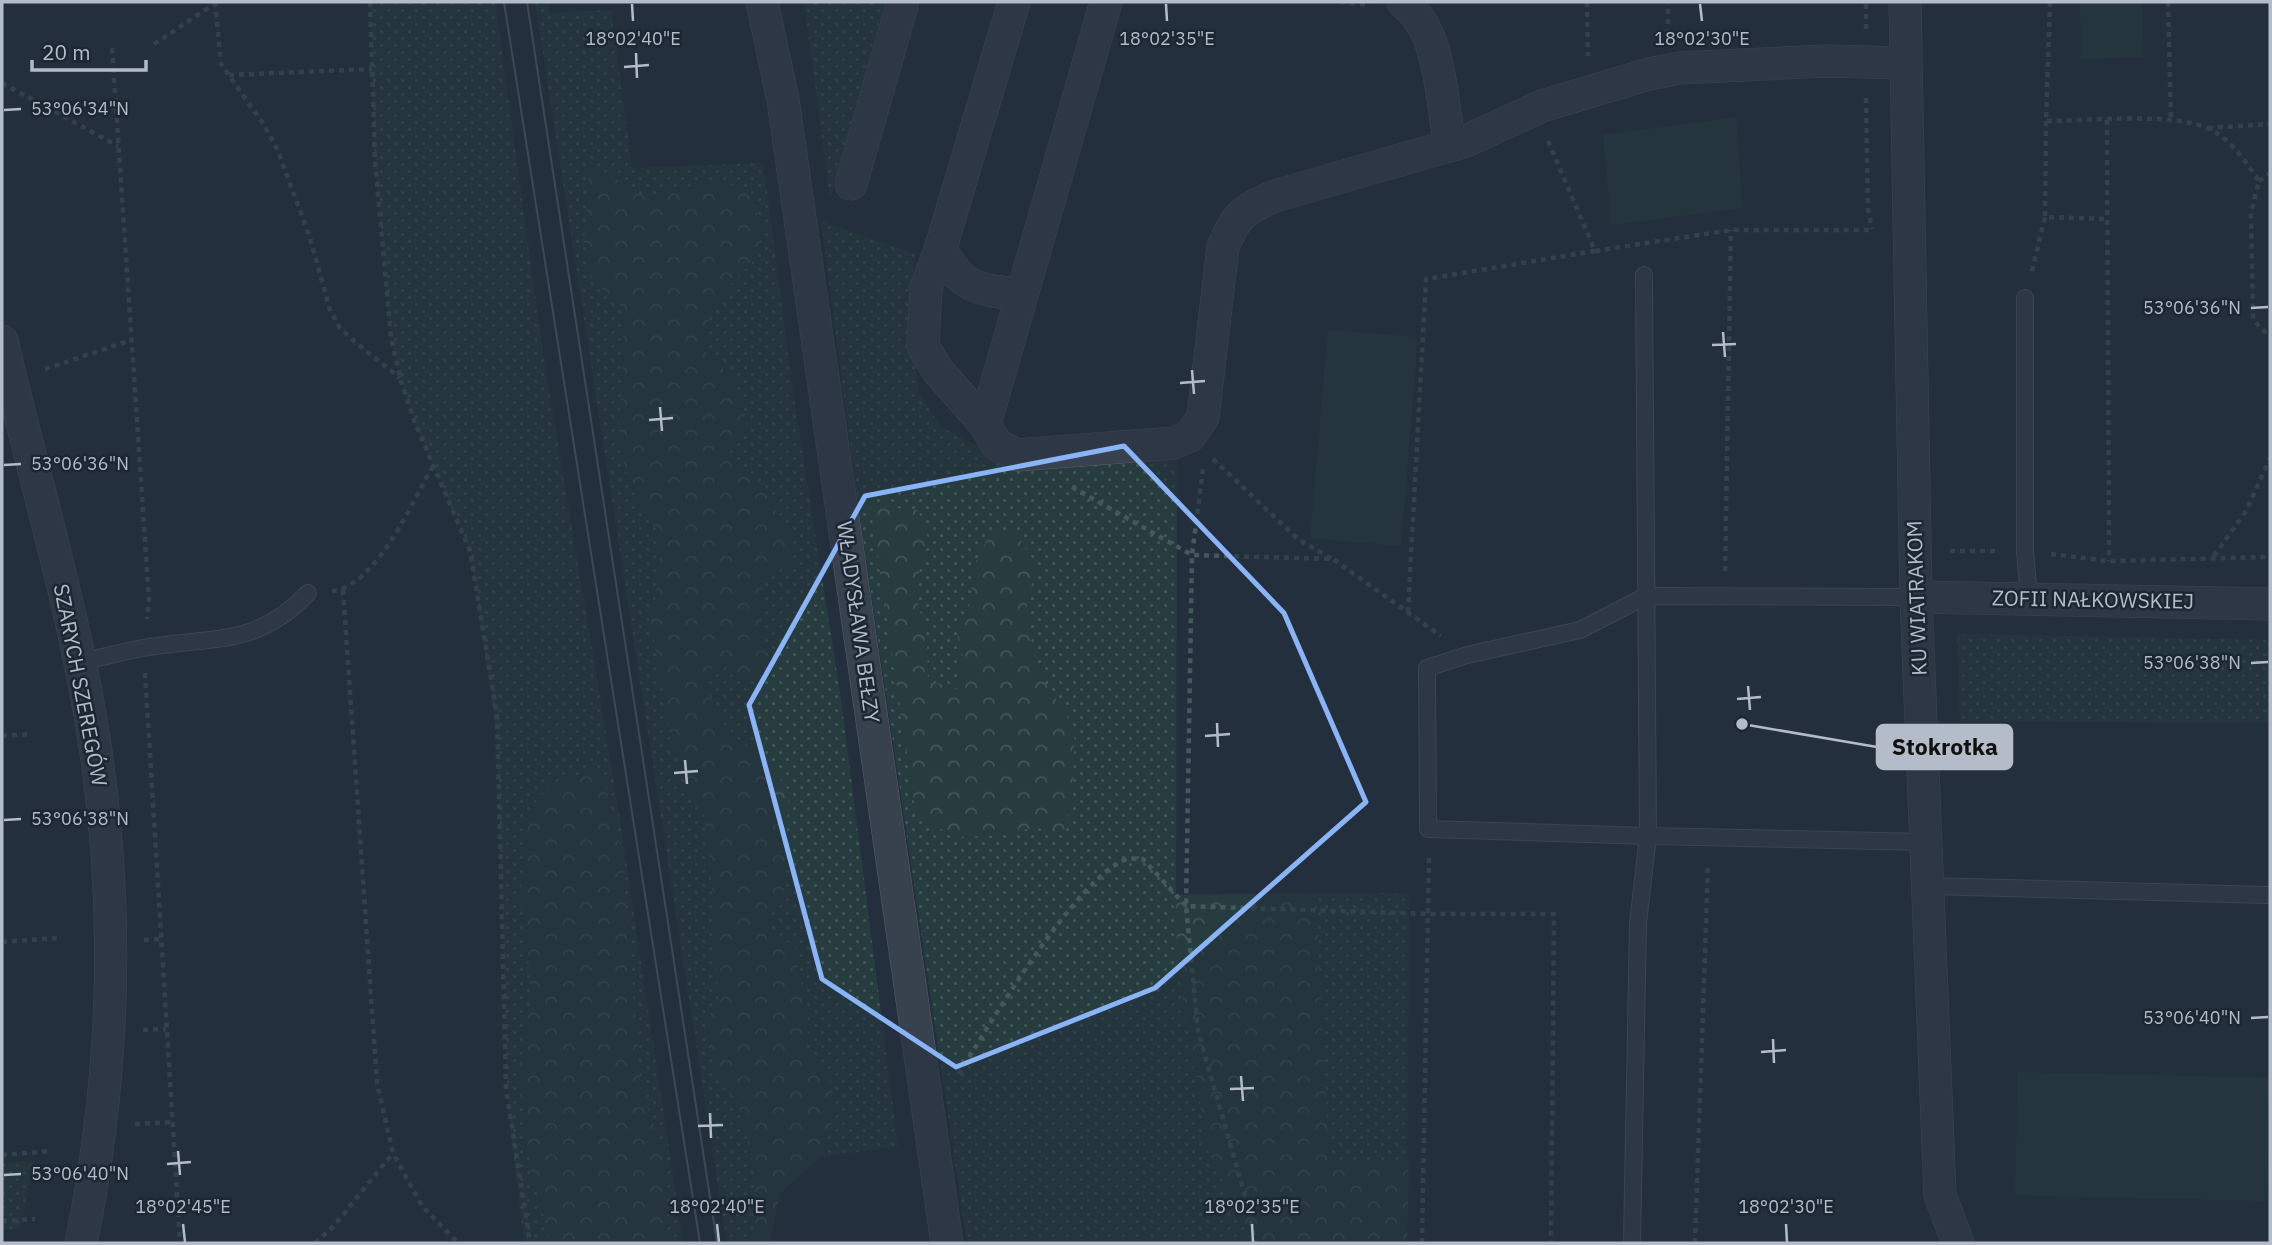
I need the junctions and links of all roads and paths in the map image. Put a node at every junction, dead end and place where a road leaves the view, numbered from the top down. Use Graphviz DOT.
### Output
graph roads {
  1 [pos="370,2"];
  2 [pos="762,2"];
  3 [pos="903,2"];
  4 [pos="1014,2"];
  5 [pos="1106,2"];
  6 [pos="1587,2"];
  7 [pos="1668,2"];
  8 [pos="1905,2"];
  9 [pos="2050,2"];
  10 [pos="2168,2"];
  11 [pos="215,3"];
  12 [pos="1411,5"];
  13 [pos="154,44"];
  14 [pos="1668,46"];
  15 [pos="1588,62"];
  16 [pos="1905,63"];
  17 [pos="372,69"];
  18 [pos="228,75"];
  19 [pos="2,83"];
  20 [pos="2107,120"];
  21 [pos="2046,121"];
  22 [pos="2171,121"];
  23 [pos="2270,124"];
  24 [pos="2207,128"];
  25 [pos="1546,138"];
  26 [pos="1453,145"];
  27 [pos="118,146"];
  28 [pos="2270,173"];
  29 [pos="2259,181"];
  30 [pos="851,184"];
  31 [pos="2045,217"];
  32 [pos="2107,219"];
  33 [pos="1872,229"];
  34 [pos="1731,230"];
  35 [pos="941,247"];
  36 [pos="1595,251"];
  37 [pos="1644,275"];
  38 [pos="1022,294"];
  39 [pos="2025,298"];
  40 [pos="2270,337"];
  41 [pos="131,340"];
  42 [pos="2,341"];
  43 [pos="400,379"];
  44 [pos="11,381"];
  45 [pos="985,424"];
  46 [pos="1198,444"];
  47 [pos="1017,455"];
  48 [pos="2270,458"];
  49 [pos="433,465"];
  50 [pos="1192,555"];
  51 [pos="2213,557"];
  52 [pos="1333,559"];
  53 [pos="2109,561"];
  54 [pos="308,593"];
  55 [pos="1646,596"];
  56 [pos="1724,596"];
  57 [pos="1916,597"];
  58 [pos="2029,599"];
  59 [pos="2270,604"];
  60 [pos="1408,612"];
  61 [pos="1467,655"];
  62 [pos="79,662"];
  63 [pos="32,734"];
  64 [pos="2,736"];
  65 [pos="1428,829"];
  66 [pos="1648,836"];
  67 [pos="1709,836"];
  68 [pos="1926,842"];
  69 [pos="1928,886"];
  70 [pos="2267,895"];
  71 [pos="1186,906"];
  72 [pos="1430,914"];
  73 [pos="57,938"];
  74 [pos="2,942"];
  75 [pos="166,1029"];
  76 [pos="131,1031"];
  77 [pos="928,1110"];
  78 [pos="172,1122"];
  79 [pos="124,1124"];
  80 [pos="50,1151"];
  81 [pos="393,1153"];
  82 [pos="2,1155"];
  83 [pos="36,1219"];
  84 [pos="2,1221"];
  85 [pos="80,1243"];
  86 [pos="315,1243"];
  87 [pos="457,1243"];
  88 [pos="530,1243"];
  89 [pos="947,1243"];
  90 [pos="1255,1243"];
  91 [pos="1422,1243"];
  92 [pos="1551,1243"];
  93 [pos="1632,1243"];
  94 [pos="1695,1243"];
  95 [pos="1958,1243"];
  1 -- 17 [label="path"];
  2 -- 77 [label="street, WŁADYSŁAWA BEŁZY"];
  3 -- 30 [label="street"];
  4 -- 35 [label="street"];
  5 -- 38 [label="street"];
  6 -- 15 [label="path"];
  7 -- 14 [label="path"];
  8 -- 16 [label="street, KU WIATRAKOM"];
  9 -- 21 [label="path"];
  10 -- 22 [label="path"];
  11 -- 13 [label="path"];
  11 -- 18 [label="path"];
  12 -- 26 [label="street"];
  16 -- 26 [label="street"];
  16 -- 57 [label="street, KU WIATRAKOM"];
  17 -- 18 [label="path"];
  17 -- 43 [label="path"];
  18 -- 43 [label="path"];
  19 -- 27 [label="path"];
  20 -- 21 [label="path"];
  20 -- 22 [label="path"];
  20 -- 32 [label="path"];
  21 -- 31 [label="path"];
  22 -- 24 [label="path"];
  23 -- 24 [label="path"];
  24 -- 29 [label="path"];
  25 -- 36 [label="path"];
  26 -- 46 [label="street"];
  28 -- 29 [label="path"];
  29 -- 40 [label="path"];
  31 -- 32 [label="path"];
  31 -- 39 [label="path"];
  32 -- 53 [label="path"];
  33 -- 34 [label="path"];
  34 -- 36 [label="path"];
  34 -- 56 [label="path"];
  35 -- 38 [label="street"];
  35 -- 45 [label="street"];
  36 -- 60 [label="path"];
  37 -- 55 [label="lane"];
  38 -- 45 [label="street"];
  39 -- 58 [label="lane"];
  41 -- 44 [label="path"];
  42 -- 44 [label="street, SZARYCH SZEREGÓW"];
  43 -- 49 [label="path"];
  44 -- 62 [label="street, SZARYCH SZEREGÓW"];
  45 -- 47 [label="street"];
  46 -- 47 [label="street"];
  46 -- 50 [label="path"];
  46 -- 52 [label="path"];
  47 -- 50 [label="path"];
  48 -- 51 [label="path"];
  49 -- 81 [label="path"];
  49 -- 88 [label="path"];
  50 -- 52 [label="path"];
  50 -- 71 [label="path"];
  52 -- 60 [label="path"];
  54 -- 62 [label="lane"];
  55 -- 56 [label="lane"];
  55 -- 61 [label="lane"];
  55 -- 66 [label="lane"];
  56 -- 57 [label="lane"];
  57 -- 58 [label="street, ZOFII NAŁKOWSKIEJ"];
  57 -- 68 [label="street, KU WIATRAKOM"];
  58 -- 59 [label="street, ZOFII NAŁKOWSKIEJ"];
  60 -- 61 [label="path"];
  61 -- 65 [label="lane"];
  62 -- 85 [label="street, SZARYCH SZEREGÓW"];
  63 -- 64 [label="path"];
  65 -- 66 [label="lane"];
  65 -- 72 [label="path"];
  66 -- 67 [label="lane"];
  66 -- 93 [label="lane"];
  67 -- 68 [label="lane"];
  67 -- 94 [label="path"];
  68 -- 69 [label="street, KU WIATRAKOM"];
  69 -- 70 [label="lane"];
  69 -- 95 [label="street, KU WIATRAKOM"];
  71 -- 72 [label="path"];
  71 -- 77 [label="path"];
  71 -- 90 [label="path"];
  72 -- 91 [label="path"];
  72 -- 92 [label="path"];
  73 -- 74 [label="path"];
  75 -- 76 [label="path"];
  77 -- 89 [label="street, WŁADYSŁAWA BEŁZY"];
  78 -- 79 [label="path"];
  80 -- 82 [label="path"];
  81 -- 86 [label="path"];
  81 -- 87 [label="path"];
  83 -- 84 [label="path"];
}
